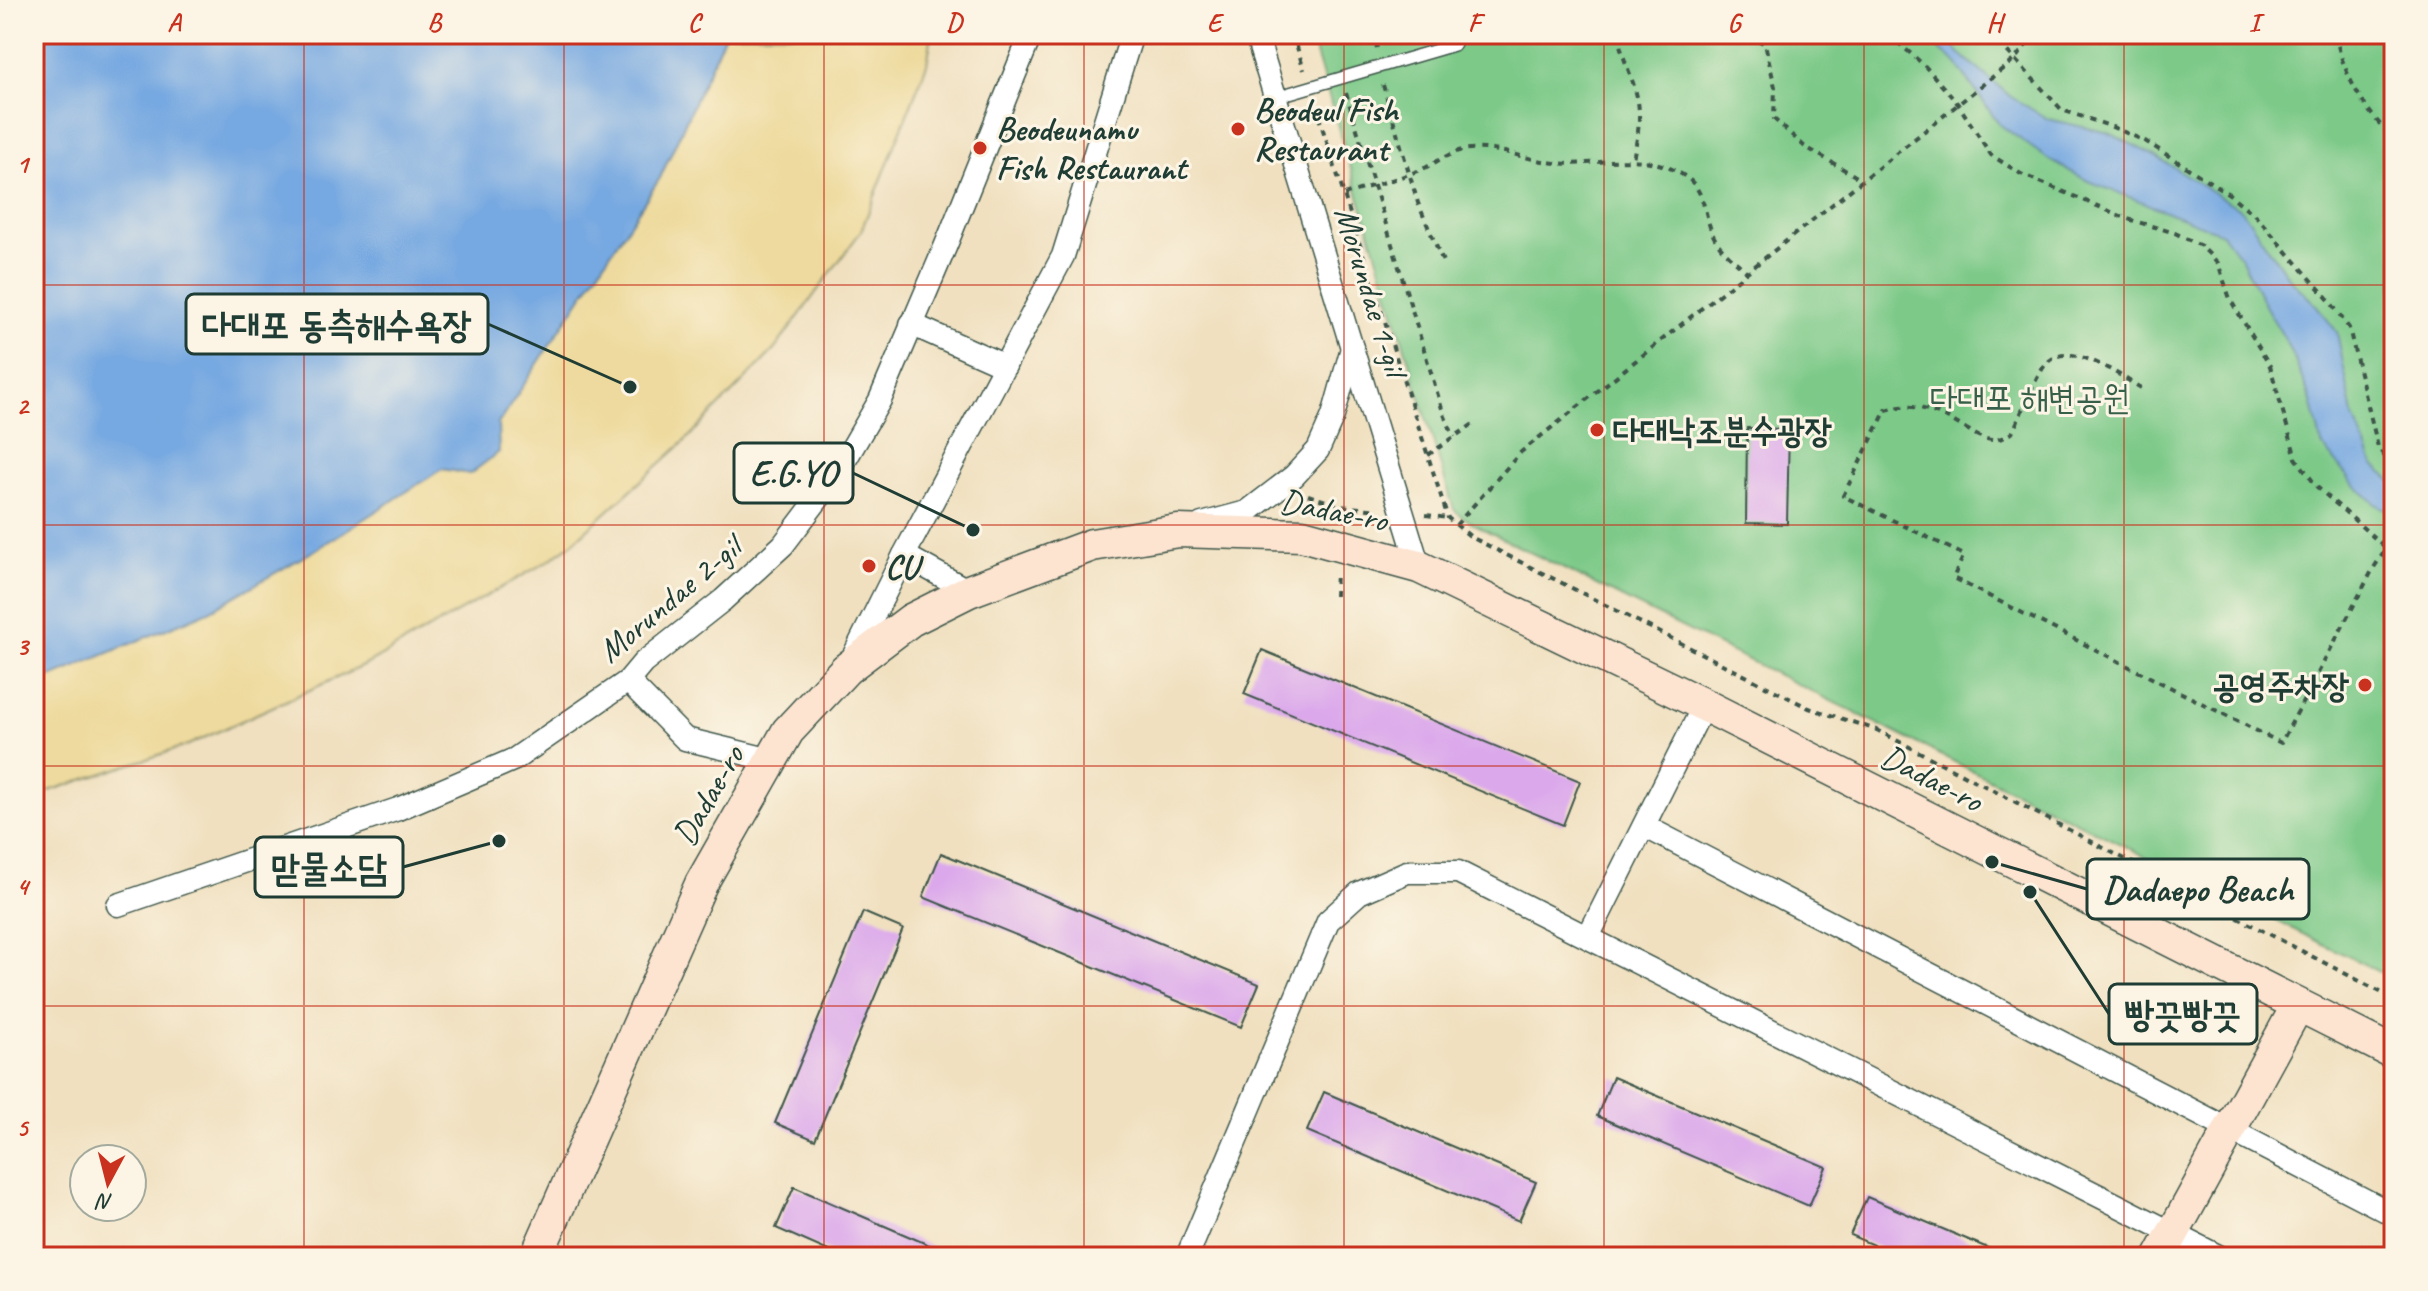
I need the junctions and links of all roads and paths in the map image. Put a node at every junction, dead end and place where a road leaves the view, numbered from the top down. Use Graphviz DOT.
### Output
graph roads {
  1 [pos="1031,34"];
  2 [pos="1132,34"];
  3 [pos="1256,34"];
  4 [pos="1293,34"];
  5 [pos="1373,34"];
  6 [pos="1460,34"];
  7 [pos="1618,34"];
  8 [pos="1747,34"];
  9 [pos="1888,34"];
  10 [pos="1991,34"];
  11 [pos="2035,34"];
  12 [pos="2336,34"];
  13 [pos="2015,59"];
  14 [pos="1380,67"];
  15 [pos="1343,78"];
  16 [pos="1309,88"];
  17 [pos="1276,97"];
  18 [pos="1958,104"];
  19 [pos="2394,137"];
  20 [pos="1633,159"];
  21 [pos="1409,173"];
  22 [pos="1862,180"];
  23 [pos="1344,195"];
  24 [pos="1444,264"];
  25 [pos="1747,272"];
  26 [pos="911,324"];
  27 [pos="1352,346"];
  28 [pos="1005,366"];
  29 [pos="2141,388"];
  30 [pos="1476,422"];
  31 [pos="1454,437"];
  32 [pos="1428,455"];
  33 [pos="2394,471"];
  34 [pos="1303,494"];
  35 [pos="1387,511"];
  36 [pos="1417,514"];
  37 [pos="1448,518"];
  38 [pos="1456,525"];
  39 [pos="1178,531"];
  40 [pos="2394,537"];
  41 [pos="2387,546"];
  42 [pos="904,555"];
  43 [pos="2394,555"];
  44 [pos="1419,567"];
  45 [pos="969,591"];
  46 [pos="846,669"];
  47 [pos="628,681"];
  48 [pos="1704,705"];
  49 [pos="772,760"];
  50 [pos="1644,826"];
  51 [pos="118,905"];
  52 [pos="1588,937"];
  53 [pos="2394,999"];
  54 [pos="2298,1005"];
  55 [pos="2394,1053"];
  56 [pos="2229,1129"];
  57 [pos="2394,1215"];
  58 [pos="2167,1245"];
  59 [pos="536,1257"];
  60 [pos="1187,1257"];
  61 [pos="2220,1257"];
  1 -- 26 [label="street, Morundae 2-gil"];
  2 -- 28 [label="street"];
  3 -- 17 [label="street, Morundae 1-gil"];
  4 -- 16 [label="path"];
  5 -- 14 [label="path"];
  6 -- 14 [label="lane"];
  7 -- 20 [label="path"];
  8 -- 22 [label="path"];
  9 -- 18 [label="path"];
  10 -- 13 [label="path"];
  11 -- 13 [label="path"];
  12 -- 19 [label="path"];
  13 -- 18 [label="path"];
  13 -- 33 [label="path"];
  14 -- 15 [label="lane"];
  14 -- 21 [label="path"];
  15 -- 16 [label="lane"];
  15 -- 31 [label="path"];
  16 -- 17 [label="lane"];
  16 -- 23 [label="path"];
  17 -- 27 [label="street, Morundae 1-gil"];
  18 -- 22 [label="path"];
  18 -- 41 [label="path"];
  20 -- 21 [label="path"];
  20 -- 25 [label="path"];
  21 -- 23 [label="path"];
  21 -- 24 [label="path"];
  22 -- 25 [label="path"];
  23 -- 32 [label="path"];
  25 -- 38 [label="path"];
  26 -- 28 [label="street"];
  26 -- 47 [label="street, Morundae 2-gil"];
  27 -- 39 [label="street"];
  27 -- 44 [label="street, Morundae 1-gil"];
  28 -- 42 [label="street"];
  29 -- 41 [label="path"];
  30 -- 31 [label="path"];
  31 -- 32 [label="path"];
  32 -- 37 [label="path"];
  34 -- 35 [label="path"];
  36 -- 37 [label="path"];
  37 -- 38 [label="path"];
  38 -- 53 [label="path"];
  39 -- 44 [label="main road, Dadae-ro"];
  39 -- 45 [label="main road, Dadae-ro"];
  40 -- 41 [label="path"];
  41 -- 43 [label="path"];
  42 -- 45 [label="street"];
  42 -- 46 [label="street"];
  44 -- 48 [label="main road, Dadae-ro"];
  45 -- 46 [label="main road, Dadae-ro"];
  46 -- 49 [label="main road, Dadae-ro"];
  47 -- 49 [label="street"];
  47 -- 51 [label="street, Morundae 2-gil"];
  48 -- 50 [label="street"];
  48 -- 54 [label="main road, Dadae-ro"];
  49 -- 59 [label="main road, Dadae-ro"];
  50 -- 52 [label="street"];
  50 -- 56 [label="street"];
  52 -- 58 [label="street"];
  52 -- 60 [label="street"];
  54 -- 55 [label="main road, Dadae-ro"];
  54 -- 56 [label="main road"];
  56 -- 57 [label="street"];
  56 -- 58 [label="main road"];
  58 -- 61 [label="street"];
}
